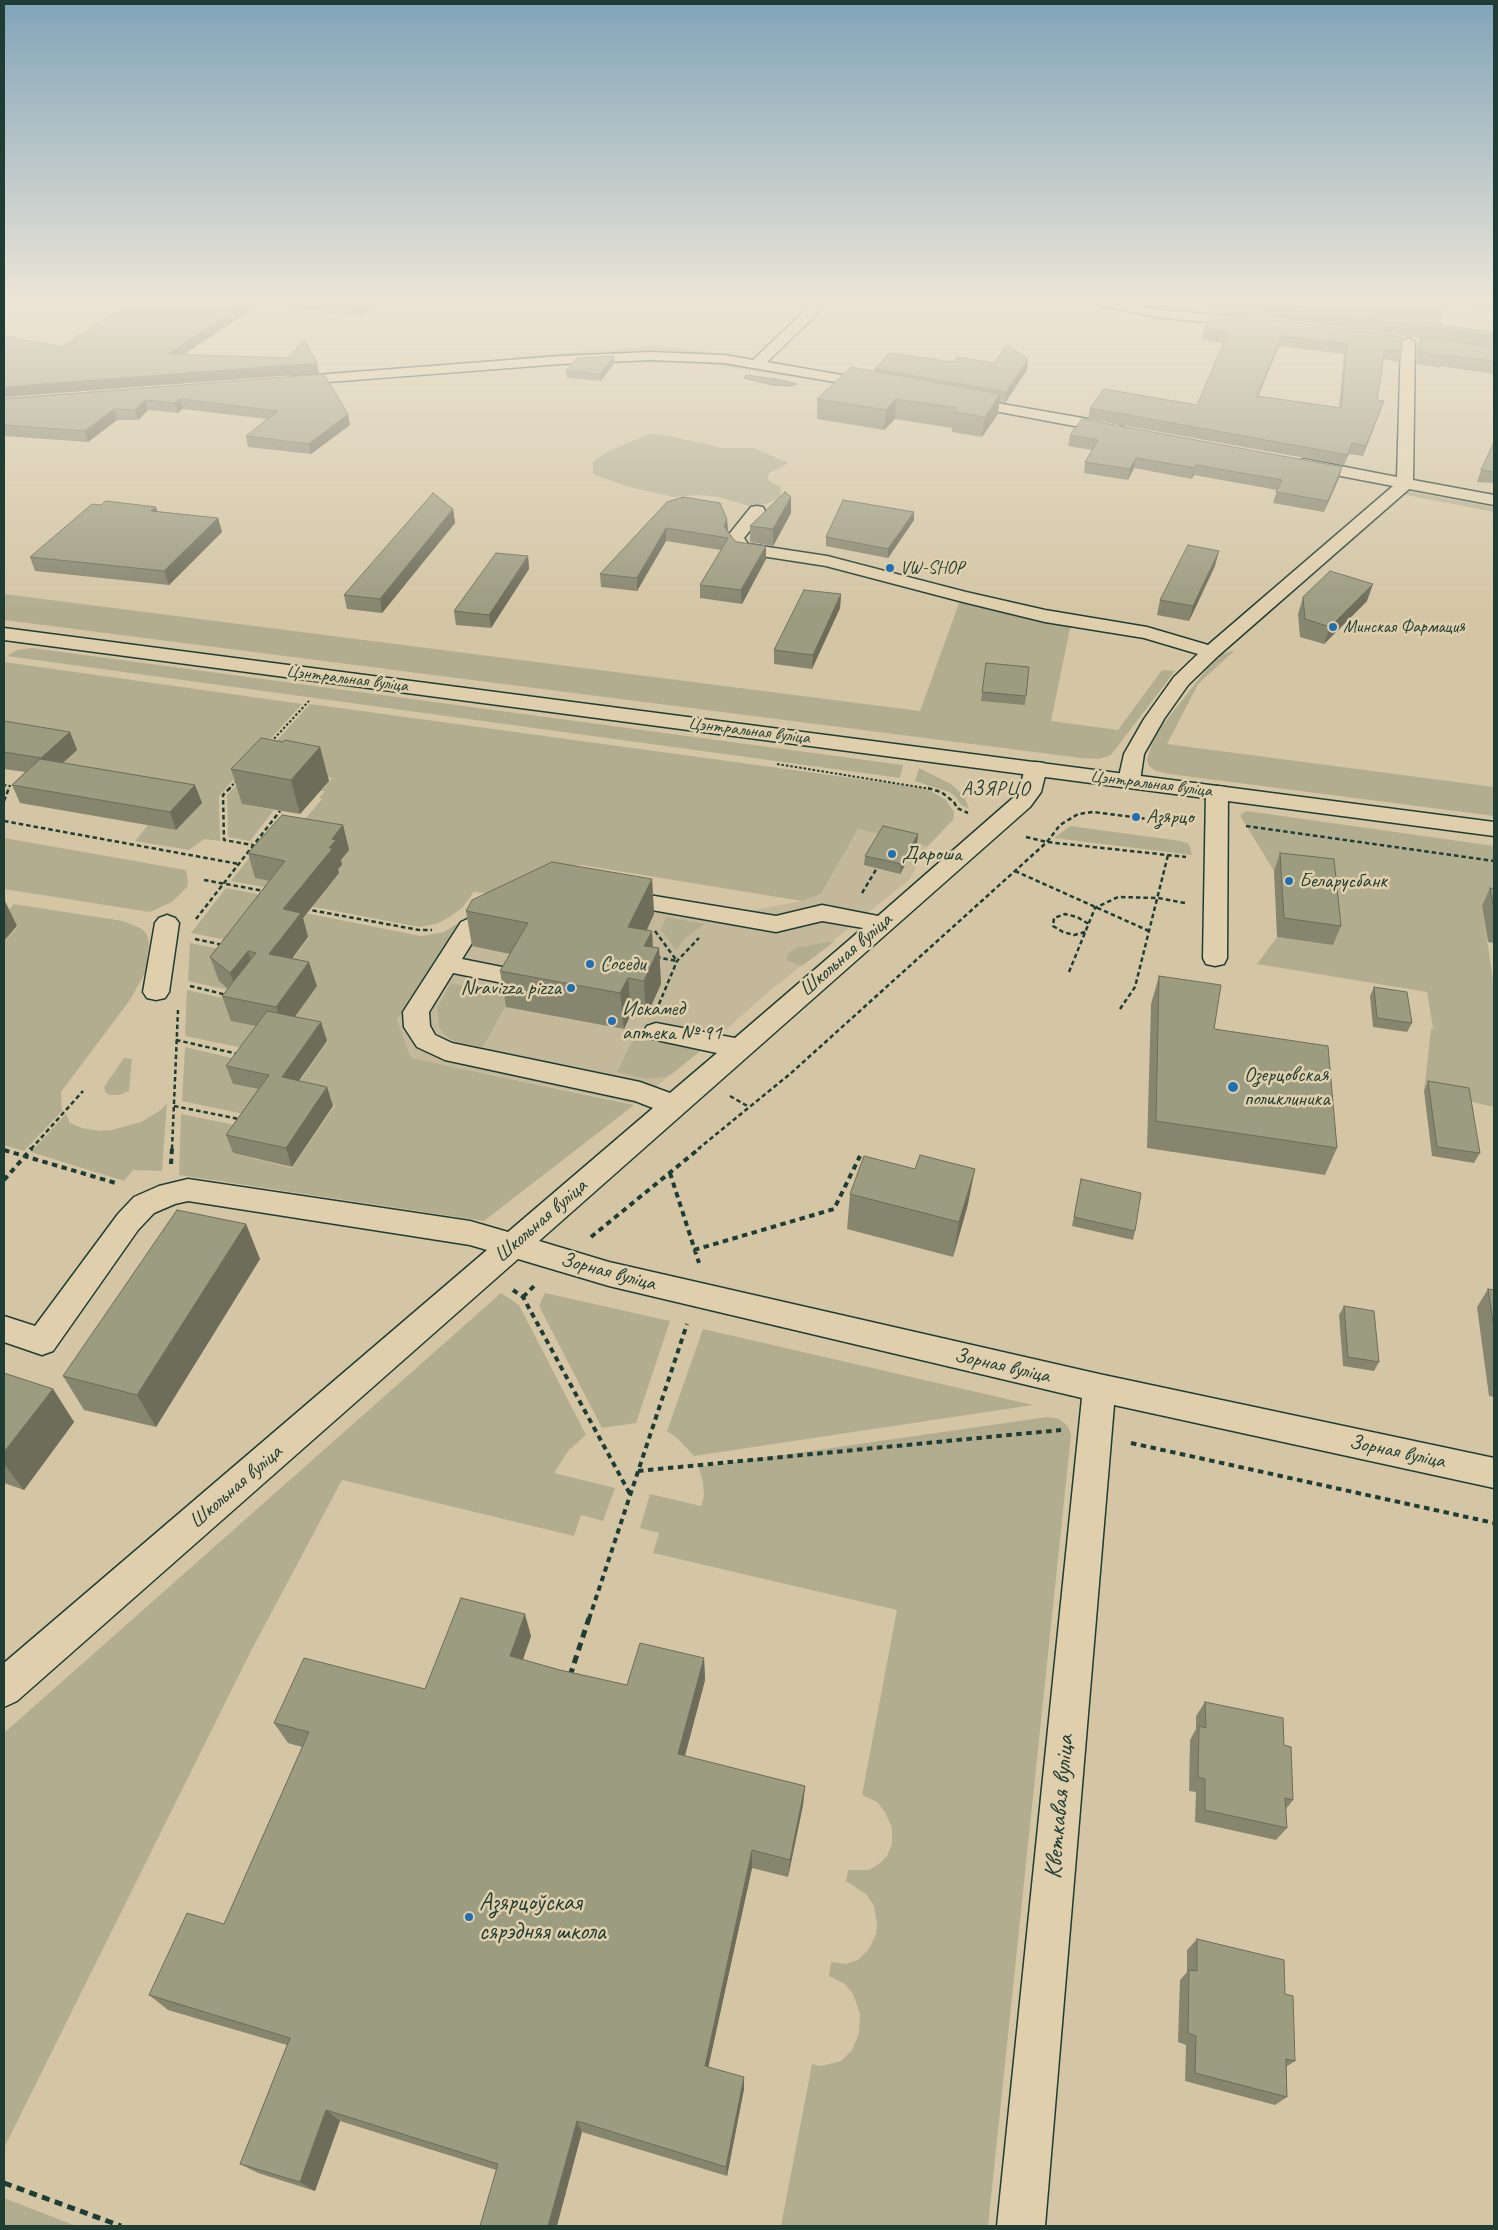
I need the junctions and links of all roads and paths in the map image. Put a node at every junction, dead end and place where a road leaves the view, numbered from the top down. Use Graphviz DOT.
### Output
graph roads {
  1 [pos="972,403"];
  2 [pos="1407,403"];
  3 [pos="1132,432"];
  4 [pos="1293,462"];
  5 [pos="1406,484"];
  6 [pos="1494,500"];
  7 [pos="757,511"];
  8 [pos="4,634"];
  9 [pos="1211,652"];
  10 [pos="309,700"];
  11 [pos="270,744"];
  12 [pos="1036,768"];
  13 [pos="243,773"];
  14 [pos="1129,781"];
  15 [pos="908,782"];
  16 [pos="4,785"];
  17 [pos="1217,792"];
  18 [pos="4,801"];
  19 [pos="280,811"];
  20 [pos="966,812"];
  21 [pos="4,821"];
  22 [pos="1190,824"];
  23 [pos="1238,825"];
  24 [pos="1494,829"];
  25 [pos="1026,837"];
  26 [pos="1047,842"];
  27 [pos="254,845"];
  28 [pos="1168,855"];
  29 [pos="1216,861"];
  30 [pos="1494,861"];
  31 [pos="240,864"];
  32 [pos="1015,871"];
  33 [pos="592,893"];
  34 [pos="1158,898"];
  35 [pos="521,902"];
  36 [pos="1216,907"];
  37 [pos="1095,908"];
  38 [pos="736,918"];
  39 [pos="194,922"];
  40 [pos="167,923"];
  41 [pos="650,924"];
  42 [pos="882,924"];
  43 [pos="1089,924"];
  44 [pos="1149,930"];
  45 [pos="1086,932"];
  46 [pos="191,939"];
  47 [pos="226,946"];
  48 [pos="652,956"];
  49 [pos="1215,958"];
  50 [pos="678,961"];
  51 [pos="447,964"];
  52 [pos="1069,972"];
  53 [pos="508,976"];
  54 [pos="189,986"];
  55 [pos="156,992"];
  56 [pos="228,995"];
  57 [pos="178,1003"];
  58 [pos="1120,1009"];
  59 [pos="656,1021"];
  60 [pos="176,1040"];
  61 [pos="739,1048"];
  62 [pos="244,1055"];
  63 [pos="83,1091"];
  64 [pos="674,1105"];
  65 [pos="174,1106"];
  66 [pos="246,1120"];
  67 [pos="4,1150"];
  68 [pos="25,1156"];
  69 [pos="860,1156"];
  70 [pos="670,1173"];
  71 [pos="4,1180"];
  72 [pos="125,1185"];
  73 [pos="169,1194"];
  74 [pos="590,1238"];
  75 [pos="512,1246"];
  76 [pos="694,1250"];
  77 [pos="484,1271"];
  78 [pos="712,1298"];
  79 [pos="689,1319"];
  80 [pos="4,1329"];
  81 [pos="1099,1388"];
  82 [pos="1096,1435"];
  83 [pos="638,1470"];
  84 [pos="1494,1473"];
  85 [pos="630,1494"];
  86 [pos="1494,1523"];
  87 [pos="568,1683"];
  88 [pos="4,1688"];
  89 [pos="4,2183"];
  90 [pos="121,2226"];
  91 [pos="1021,2226"];
  1 -- 3 [label="street"];
  2 -- 5 [label="street"];
  4 -- 5 [label="street"];
  5 -- 6 [label="street"];
  5 -- 9 [label="street"];
  7 -- 9 [label="street"];
  8 -- 12 [label="street, Цэнтральная вуліца"];
  9 -- 14 [label="street"];
  10 -- 11 [label="path"];
  12 -- 14 [label="street, Цэнтральная вуліца"];
  12 -- 42 [label="street, Школьная вуліца"];
  13 -- 27 [label="path"];
  14 -- 17 [label="street, Цэнтральная вуліца"];
  15 -- 20 [label="path"];
  16 -- 18 [label="path"];
  17 -- 24 [label="street, Цэнтральная вуліца"];
  17 -- 29 [label="street"];
  19 -- 27 [label="path"];
  21 -- 31 [label="path"];
  22 -- 26 [label="path"];
  23 -- 30 [label="path"];
  25 -- 26 [label="path"];
  26 -- 28 [label="path"];
  26 -- 32 [label="path"];
  27 -- 31 [label="path"];
  28 -- 29 [label="path"];
  28 -- 34 [label="path"];
  29 -- 36 [label="street"];
  31 -- 39 [label="path"];
  32 -- 37 [label="path"];
  32 -- 70 [label="path"];
  33 -- 38 [label="street"];
  34 -- 36 [label="path"];
  34 -- 37 [label="path"];
  34 -- 44 [label="path"];
  35 -- 51 [label="street"];
  36 -- 49 [label="street"];
  37 -- 43 [label="path"];
  37 -- 44 [label="path"];
  38 -- 42 [label="street"];
  38 -- 50 [label="path"];
  40 -- 55 [label="street"];
  41 -- 50 [label="path"];
  42 -- 61 [label="street, Школьная вуліца"];
  43 -- 45 [label="path"];
  43 -- 45 [label="path"];
  44 -- 58 [label="path"];
  45 -- 52 [label="path"];
  46 -- 47 [label="path"];
  48 -- 50 [label="path"];
  50 -- 59 [label="path"];
  51 -- 53 [label="street"];
  51 -- 64 [label="street"];
  54 -- 56 [label="path"];
  57 -- 60 [label="path"];
  59 -- 61 [label="street"];
  60 -- 62 [label="path"];
  60 -- 65 [label="path"];
  61 -- 64 [label="street, Школьная вуліца"];
  63 -- 68 [label="path"];
  64 -- 75 [label="street, Школьная вуліца"];
  65 -- 66 [label="path"];
  65 -- 73 [label="path"];
  67 -- 68 [label="path"];
  68 -- 71 [label="path"];
  68 -- 72 [label="path"];
  69 -- 76 [label="path"];
  70 -- 74 [label="path"];
  70 -- 76 [label="path"];
  73 -- 75 [label="street, Зорная вуліца"];
  73 -- 80 [label="street, Зорная вуліца"];
  75 -- 77 [label="street, Школьная вуліца"];
  75 -- 78 [label="street, Зорная вуліца"];
  76 -- 78 [label="path"];
  77 -- 85 [label="path"];
  77 -- 88 [label="street, Школьная вуліца"];
  78 -- 81 [label="street, Зорная вуліца"];
  79 -- 83 [label="path"];
  81 -- 82 [label="street, Кветкавая вуліца"];
  81 -- 84 [label="street, Зорная вуліца"];
  82 -- 83 [label="path"];
  82 -- 86 [label="path"];
  82 -- 91 [label="street, Кветкавая вуліца"];
  83 -- 85 [label="path"];
  85 -- 87 [label="path"];
  89 -- 90 [label="path"];
}
